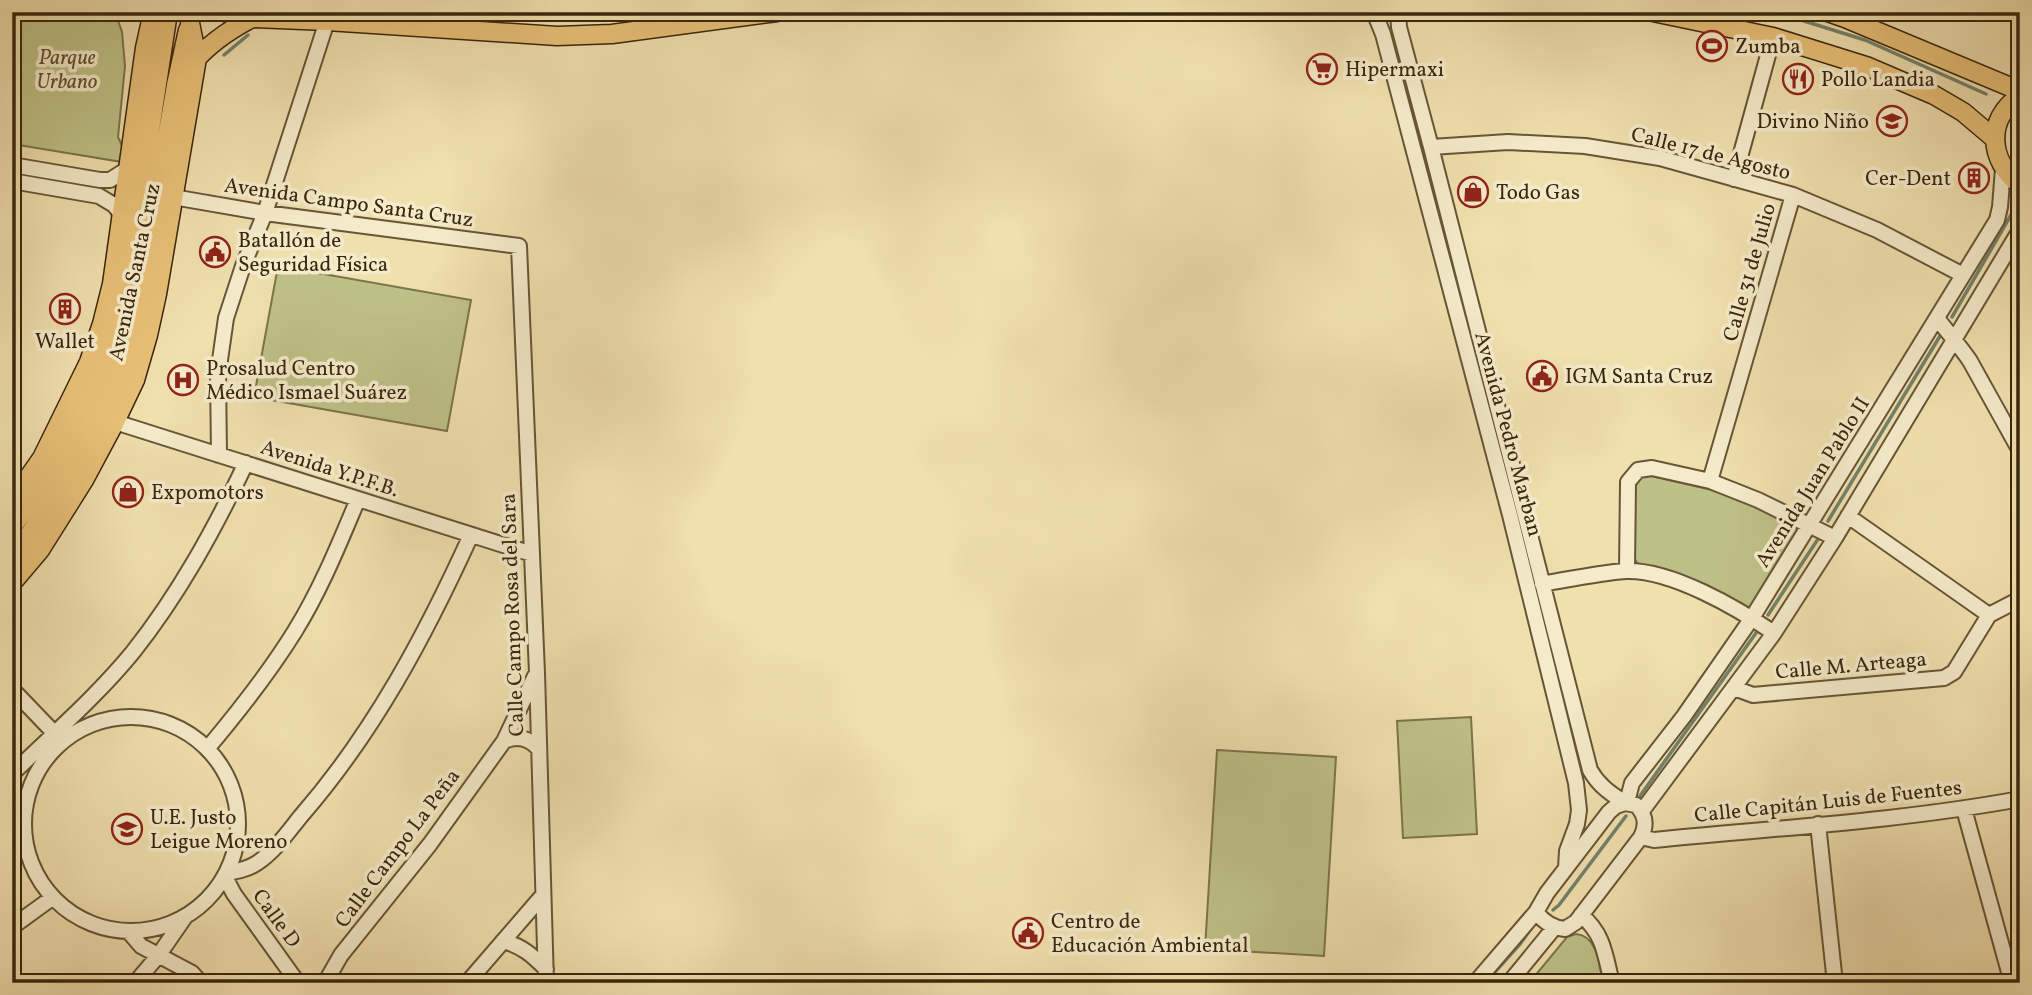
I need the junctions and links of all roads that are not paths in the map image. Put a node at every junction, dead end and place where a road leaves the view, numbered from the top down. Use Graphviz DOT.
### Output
graph roads {
  1 [pos="153,12"];
  2 [pos="165,12"];
  3 [pos="225,12"];
  4 [pos="777,12"];
  5 [pos="1374,12"];
  6 [pos="1398,12"];
  7 [pos="1653,12"];
  8 [pos="1828,12"];
  9 [pos="191,17"];
  10 [pos="252,18"];
  11 [pos="327,21"];
  12 [pos="1773,37"];
  13 [pos="197,58"];
  14 [pos="176,85"];
  15 [pos="2020,91"];
  16 [pos="2020,96"];
  17 [pos="1995,139"];
  18 [pos="1431,147"];
  19 [pos="17,165"];
  20 [pos="129,167"];
  21 [pos="2003,169"];
  22 [pos="1734,179"];
  23 [pos="15,182"];
  24 [pos="2020,185"];
  25 [pos="1793,195"];
  26 [pos="173,197"];
  27 [pos="265,213"];
  28 [pos="121,214"];
  29 [pos="2020,230"];
  30 [pos="519,246"];
  31 [pos="1963,275"];
  32 [pos="1937,318"];
  33 [pos="1953,341"];
  34 [pos="115,422"];
  35 [pos="2020,451"];
  36 [pos="219,455"];
  37 [pos="246,463"];
  38 [pos="1710,481"];
  39 [pos="358,499"];
  40 [pos="12,501"];
  41 [pos="1848,516"];
  42 [pos="1810,524"];
  43 [pos="12,527"];
  44 [pos="471,535"];
  45 [pos="1835,538"];
  46 [pos="532,554"];
  47 [pos="12,556"];
  48 [pos="1627,570"];
  49 [pos="12,583"];
  50 [pos="1542,584"];
  51 [pos="2020,599"];
  52 [pos="1989,615"];
  53 [pos="1752,618"];
  54 [pos="1774,633"];
  55 [pos="537,673"];
  56 [pos="1734,688"];
  57 [pos="12,689"];
  58 [pos="58,738"];
  59 [pos="504,741"];
  60 [pos="538,748"];
  61 [pos="207,749"];
  62 [pos="12,774"];
  63 [pos="12,790"];
  64 [pos="27,795"];
  65 [pos="2020,799"];
  66 [pos="1626,803"];
  67 [pos="1964,809"];
  68 [pos="1642,811"];
  69 [pos="1818,824"];
  70 [pos="1641,837"];
  71 [pos="237,843"];
  72 [pos="271,850"];
  73 [pos="1566,868"];
  74 [pos="226,875"];
  75 [pos="543,895"];
  76 [pos="52,898"];
  77 [pos="1536,912"];
  78 [pos="1581,915"];
  79 [pos="186,917"];
  80 [pos="12,927"];
  81 [pos="1554,928"];
  82 [pos="129,932"];
  83 [pos="503,941"];
  84 [pos="158,956"];
  85 [pos="546,976"];
  86 [pos="135,983"];
  87 [pos="201,983"];
  88 [pos="298,983"];
  89 [pos="325,983"];
  90 [pos="467,983"];
  91 [pos="1475,983"];
  92 [pos="1509,983"];
  93 [pos="1612,983"];
  94 [pos="1835,983"];
  95 [pos="2012,983"];
  1 -- 20 [label="main road, Avenida Santa Cruz"];
  2 -- 43 [label="main road, Avenida Santa Cruz"];
  3 -- 10 [label="main road"];
  4 -- 11 [label="main road"];
  5 -- 73 [label="street, Avenida Pedro Marban"];
  6 -- 18 [label="street, Avenida Pedro Marban"];
  7 -- 12 [label="main road"];
  8 -- 15 [label="main road"];
  9 -- 13 [label="main road, Avenida Santa Cruz"];
  9 -- 14 [label="main road, Avenida Santa Cruz"];
  10 -- 11 [label="main road"];
  10 -- 13 [label="main road"];
  11 -- 27 [label="street"];
  12 -- 17 [label="main road"];
  12 -- 22 [label="street"];
  13 -- 14 [label="main road"];
  13 -- 26 [label="main road, Avenida Santa Cruz"];
  14 -- 47 [label="main road, Avenida Santa Cruz"];
  16 -- 17 [label="main road"];
  17 -- 21 [label="main road"];
  18 -- 22 [label="street, Calle 17 de Agosto"];
  18 -- 50 [label="street, Avenida Pedro Marban"];
  19 -- 20 [label="street"];
  19 -- 23 [label="street"];
  20 -- 28 [label="main road, Avenida Santa Cruz"];
  21 -- 24 [label="main road"];
  21 -- 31 [label="street, Avenida Juan Pablo II"];
  22 -- 25 [label="street, Calle 17 de Agosto"];
  23 -- 28 [label="street"];
  25 -- 31 [label="street, Calle 17 de Agosto"];
  25 -- 38 [label="street, Calle 31 de Julio"];
  26 -- 27 [label="street, Avenida Campo Santa Cruz"];
  26 -- 34 [label="main road, Avenida Santa Cruz"];
  27 -- 30 [label="street, Avenida Campo Santa Cruz"];
  27 -- 36 [label="street"];
  28 -- 40 [label="main road, Avenida Santa Cruz"];
  29 -- 33 [label="street"];
  30 -- 46 [label="street, Calle Campo Rosa del Sara"];
  31 -- 32 [label="street, Avenida Juan Pablo II"];
  32 -- 33 [label="street"];
  32 -- 42 [label="street, Avenida Juan Pablo II"];
  33 -- 35 [label="street"];
  33 -- 41 [label="street"];
  34 -- 36 [label="street, Avenida Y.P.F.B."];
  34 -- 49 [label="main road, Avenida Santa Cruz"];
  36 -- 37 [label="street, Avenida Y.P.F.B."];
  37 -- 39 [label="street, Avenida Y.P.F.B."];
  37 -- 58 [label="street"];
  38 -- 42 [label="street"];
  38 -- 48 [label="street"];
  39 -- 44 [label="street, Avenida Y.P.F.B."];
  39 -- 61 [label="street"];
  41 -- 45 [label="street"];
  41 -- 52 [label="street"];
  42 -- 45 [label="street"];
  42 -- 53 [label="street, Avenida Juan Pablo II"];
  44 -- 46 [label="street, Avenida Y.P.F.B."];
  44 -- 72 [label="street"];
  45 -- 54 [label="street"];
  46 -- 55 [label="street, Calle Campo Rosa del Sara"];
  48 -- 50 [label="street"];
  48 -- 53 [label="street"];
  50 -- 66 [label="street, Avenida Pedro Marban"];
  51 -- 52 [label="street"];
  52 -- 56 [label="street, Calle M. Arteaga"];
  53 -- 54 [label="street"];
  53 -- 66 [label="street, Avenida Juan Pablo II"];
  54 -- 56 [label="street"];
  55 -- 59 [label="street, Calle Campo La Peña"];
  55 -- 60 [label="street, Calle Campo Rosa del Sara"];
  56 -- 68 [label="street"];
  57 -- 58 [label="street"];
  58 -- 61 [label="street"];
  58 -- 62 [label="street"];
  58 -- 64 [label="street"];
  59 -- 60 [label="street"];
  59 -- 89 [label="street, Calle Campo La Peña"];
  60 -- 75 [label="street, Calle Campo Rosa del Sara"];
  61 -- 71 [label="street"];
  63 -- 64 [label="street"];
  64 -- 76 [label="street"];
  65 -- 67 [label="street, Calle Capitán Luis de Fuentes"];
  66 -- 68 [label="street, Avenida Pedro Marban"];
  66 -- 73 [label="street"];
  67 -- 69 [label="street, Calle Capitán Luis de Fuentes"];
  67 -- 95 [label="street"];
  68 -- 70 [label="street"];
  69 -- 70 [label="street, Calle Capitán Luis de Fuentes"];
  69 -- 94 [label="street"];
  70 -- 78 [label="street"];
  71 -- 72 [label="street"];
  71 -- 74 [label="street"];
  72 -- 74 [label="street"];
  73 -- 77 [label="street"];
  74 -- 79 [label="street"];
  74 -- 88 [label="street, Calle D"];
  75 -- 83 [label="street"];
  75 -- 85 [label="street, Calle Campo Rosa del Sara"];
  76 -- 80 [label="street"];
  76 -- 82 [label="street"];
  77 -- 81 [label="street"];
  77 -- 91 [label="street"];
  78 -- 81 [label="street"];
  78 -- 93 [label="street"];
  79 -- 82 [label="street"];
  79 -- 84 [label="street"];
  81 -- 92 [label="street"];
  82 -- 84 [label="street"];
  83 -- 85 [label="street"];
  83 -- 90 [label="street"];
  84 -- 86 [label="street"];
  84 -- 87 [label="street"];
}
